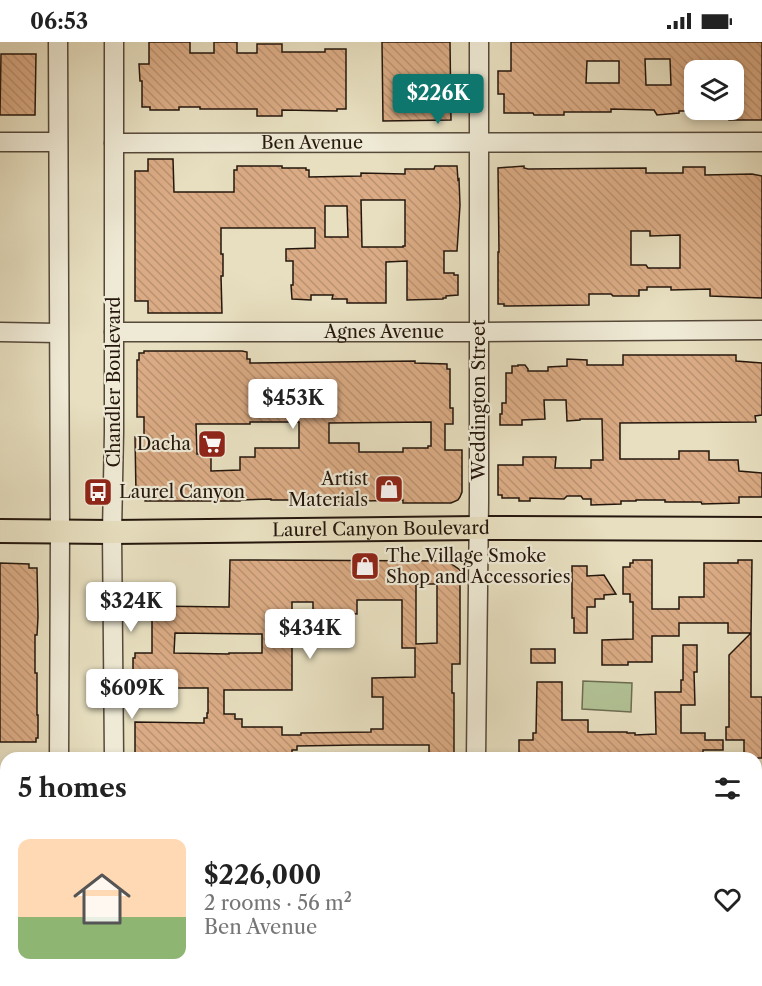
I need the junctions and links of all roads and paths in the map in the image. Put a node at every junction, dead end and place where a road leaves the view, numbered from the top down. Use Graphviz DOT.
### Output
graph roads {
  1 [pos="58,42"];
  2 [pos="114,42"];
  3 [pos="478,42"];
  4 [pos="0,142"];
  5 [pos="58,142"];
  6 [pos="114,142"];
  7 [pos="762,142"];
  8 [pos="479,143"];
  9 [pos="762,330"];
  10 [pos="0,332"];
  11 [pos="114,332"];
  12 [pos="479,332"];
  13 [pos="58,333"];
  14 [pos="478,528"];
  15 [pos="762,529"];
  16 [pos="0,531"];
  17 [pos="60,531"];
  18 [pos="112,532"];
  19 [pos="59,752"];
  20 [pos="114,752"];
  21 [pos="476,752"];
  1 -- 5 [label="street"];
  2 -- 6 [label="street, Chandler Boulevard"];
  3 -- 8 [label="street, Weddington Street"];
  4 -- 5 [label="street"];
  5 -- 13 [label="street"];
  6 -- 8 [label="street, Ben Avenue"];
  6 -- 11 [label="street, Chandler Boulevard"];
  7 -- 8 [label="street, Ben Avenue"];
  8 -- 12 [label="street, Weddington Street"];
  9 -- 12 [label="street, Agnes Avenue"];
  10 -- 13 [label="street"];
  11 -- 12 [label="street, Agnes Avenue"];
  11 -- 18 [label="street, Chandler Boulevard"];
  12 -- 14 [label="street, Weddington Street"];
  13 -- 17 [label="street"];
  14 -- 15 [label="main road, Laurel Canyon Boulevard"];
  14 -- 18 [label="main road, Laurel Canyon Boulevard"];
  14 -- 21 [label="street, Weddington Street"];
  16 -- 17 [label="main road, Laurel Canyon Boulevard"];
  17 -- 18 [label="main road, Laurel Canyon Boulevard"];
  17 -- 19 [label="street"];
  18 -- 20 [label="street, Chandler Boulevard"];
}
